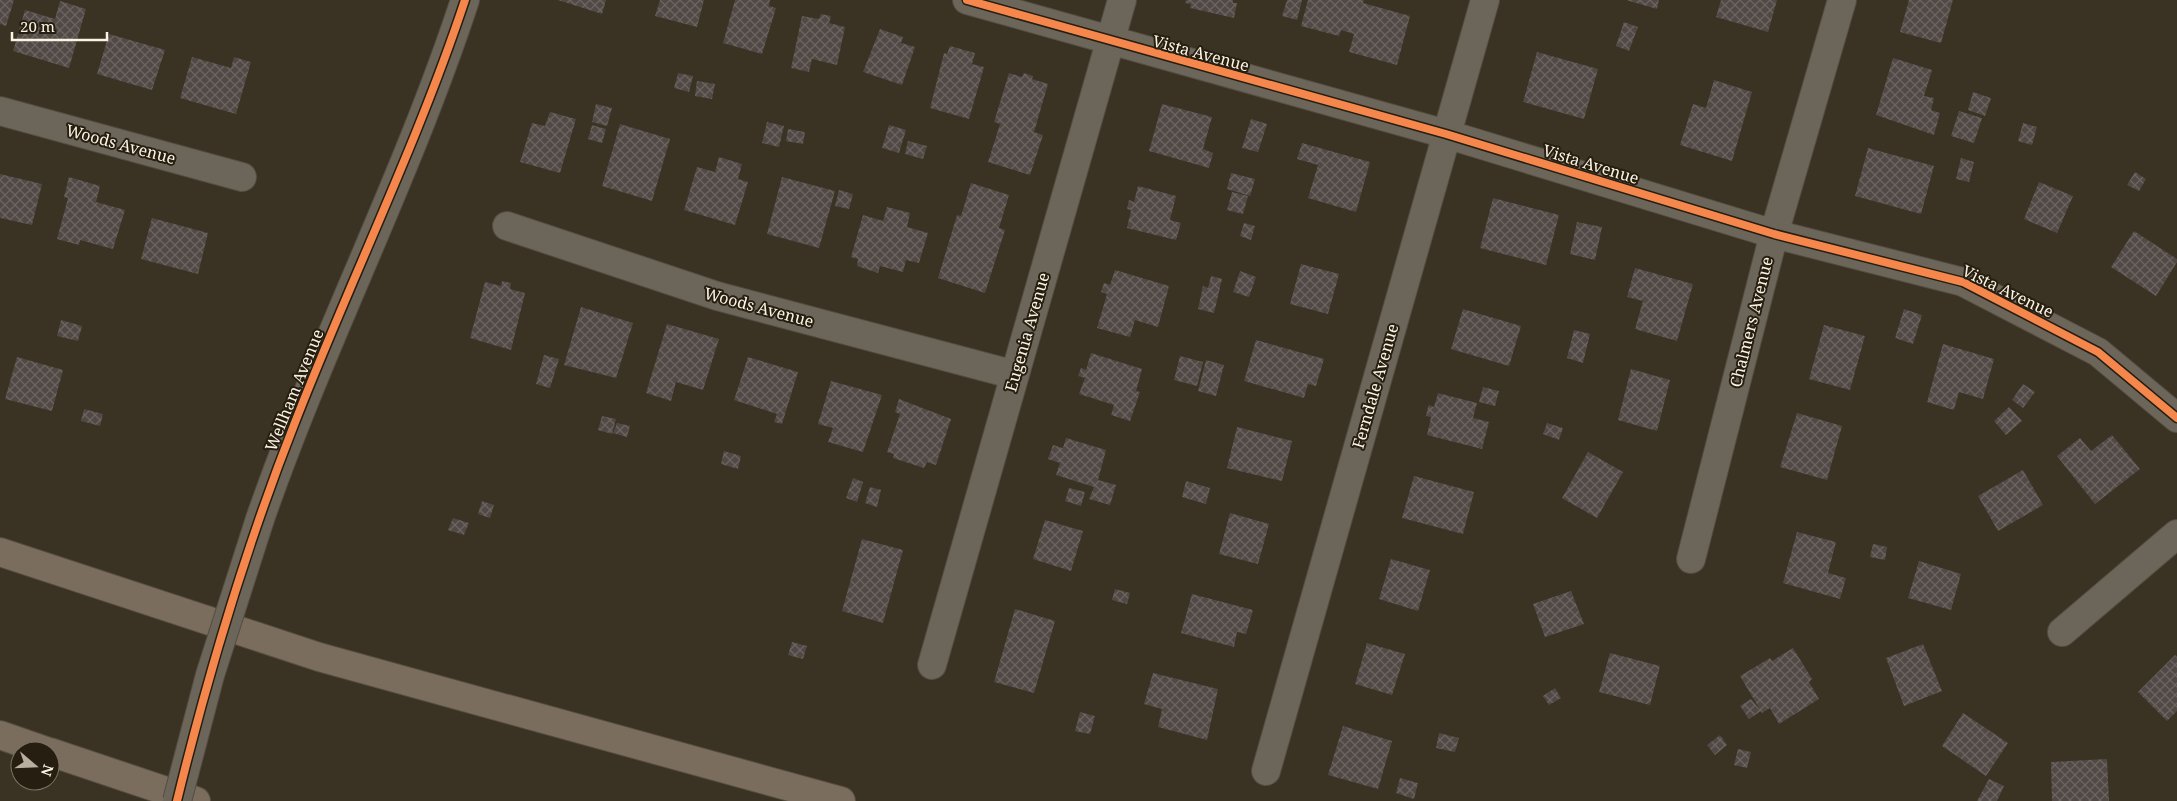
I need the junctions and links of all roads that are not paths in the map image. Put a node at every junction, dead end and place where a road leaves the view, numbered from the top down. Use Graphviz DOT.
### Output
graph roads {
  1 [pos="466,0"];
  2 [pos="967,0"];
  3 [pos="1122,0"];
  4 [pos="1485,0"];
  5 [pos="1842,0"];
  6 [pos="1110,42"];
  7 [pos="0,111"];
  8 [pos="1446,134"];
  9 [pos="242,177"];
  10 [pos="508,226"];
  11 [pos="1774,234"];
  12 [pos="1015,375"];
  13 [pos="2177,418"];
  14 [pos="2177,534"];
  15 [pos="0,552"];
  16 [pos="1691,559"];
  17 [pos="2062,632"];
  18 [pos="932,665"];
  19 [pos="0,735"];
  20 [pos="17,741"];
  21 [pos="60,755"];
  22 [pos="1266,771"];
  23 [pos="177,801"];
  24 [pos="196,801"];
  25 [pos="841,801"];
  1 -- 23 [label="street, Wellham Avenue, bridge"];
  2 -- 6 [label="street, Vista Avenue"];
  3 -- 6 [label="street, Eugenia Avenue"];
  4 -- 8 [label="street, Ferndale Avenue"];
  5 -- 11 [label="street, Chalmers Avenue"];
  6 -- 8 [label="street, Vista Avenue"];
  6 -- 12 [label="street, Eugenia Avenue"];
  7 -- 9 [label="street, Woods Avenue"];
  8 -- 11 [label="street, Vista Avenue"];
  8 -- 22 [label="street, Ferndale Avenue"];
  10 -- 12 [label="street, Woods Avenue"];
  11 -- 13 [label="street, Vista Avenue"];
  11 -- 16 [label="street, Chalmers Avenue"];
  12 -- 18 [label="street, Eugenia Avenue"];
  14 -- 17 [label="street"];
  15 -- 25 [label="highway"];
  19 -- 20 [label="highway"];
  21 -- 24 [label="highway"];
}
